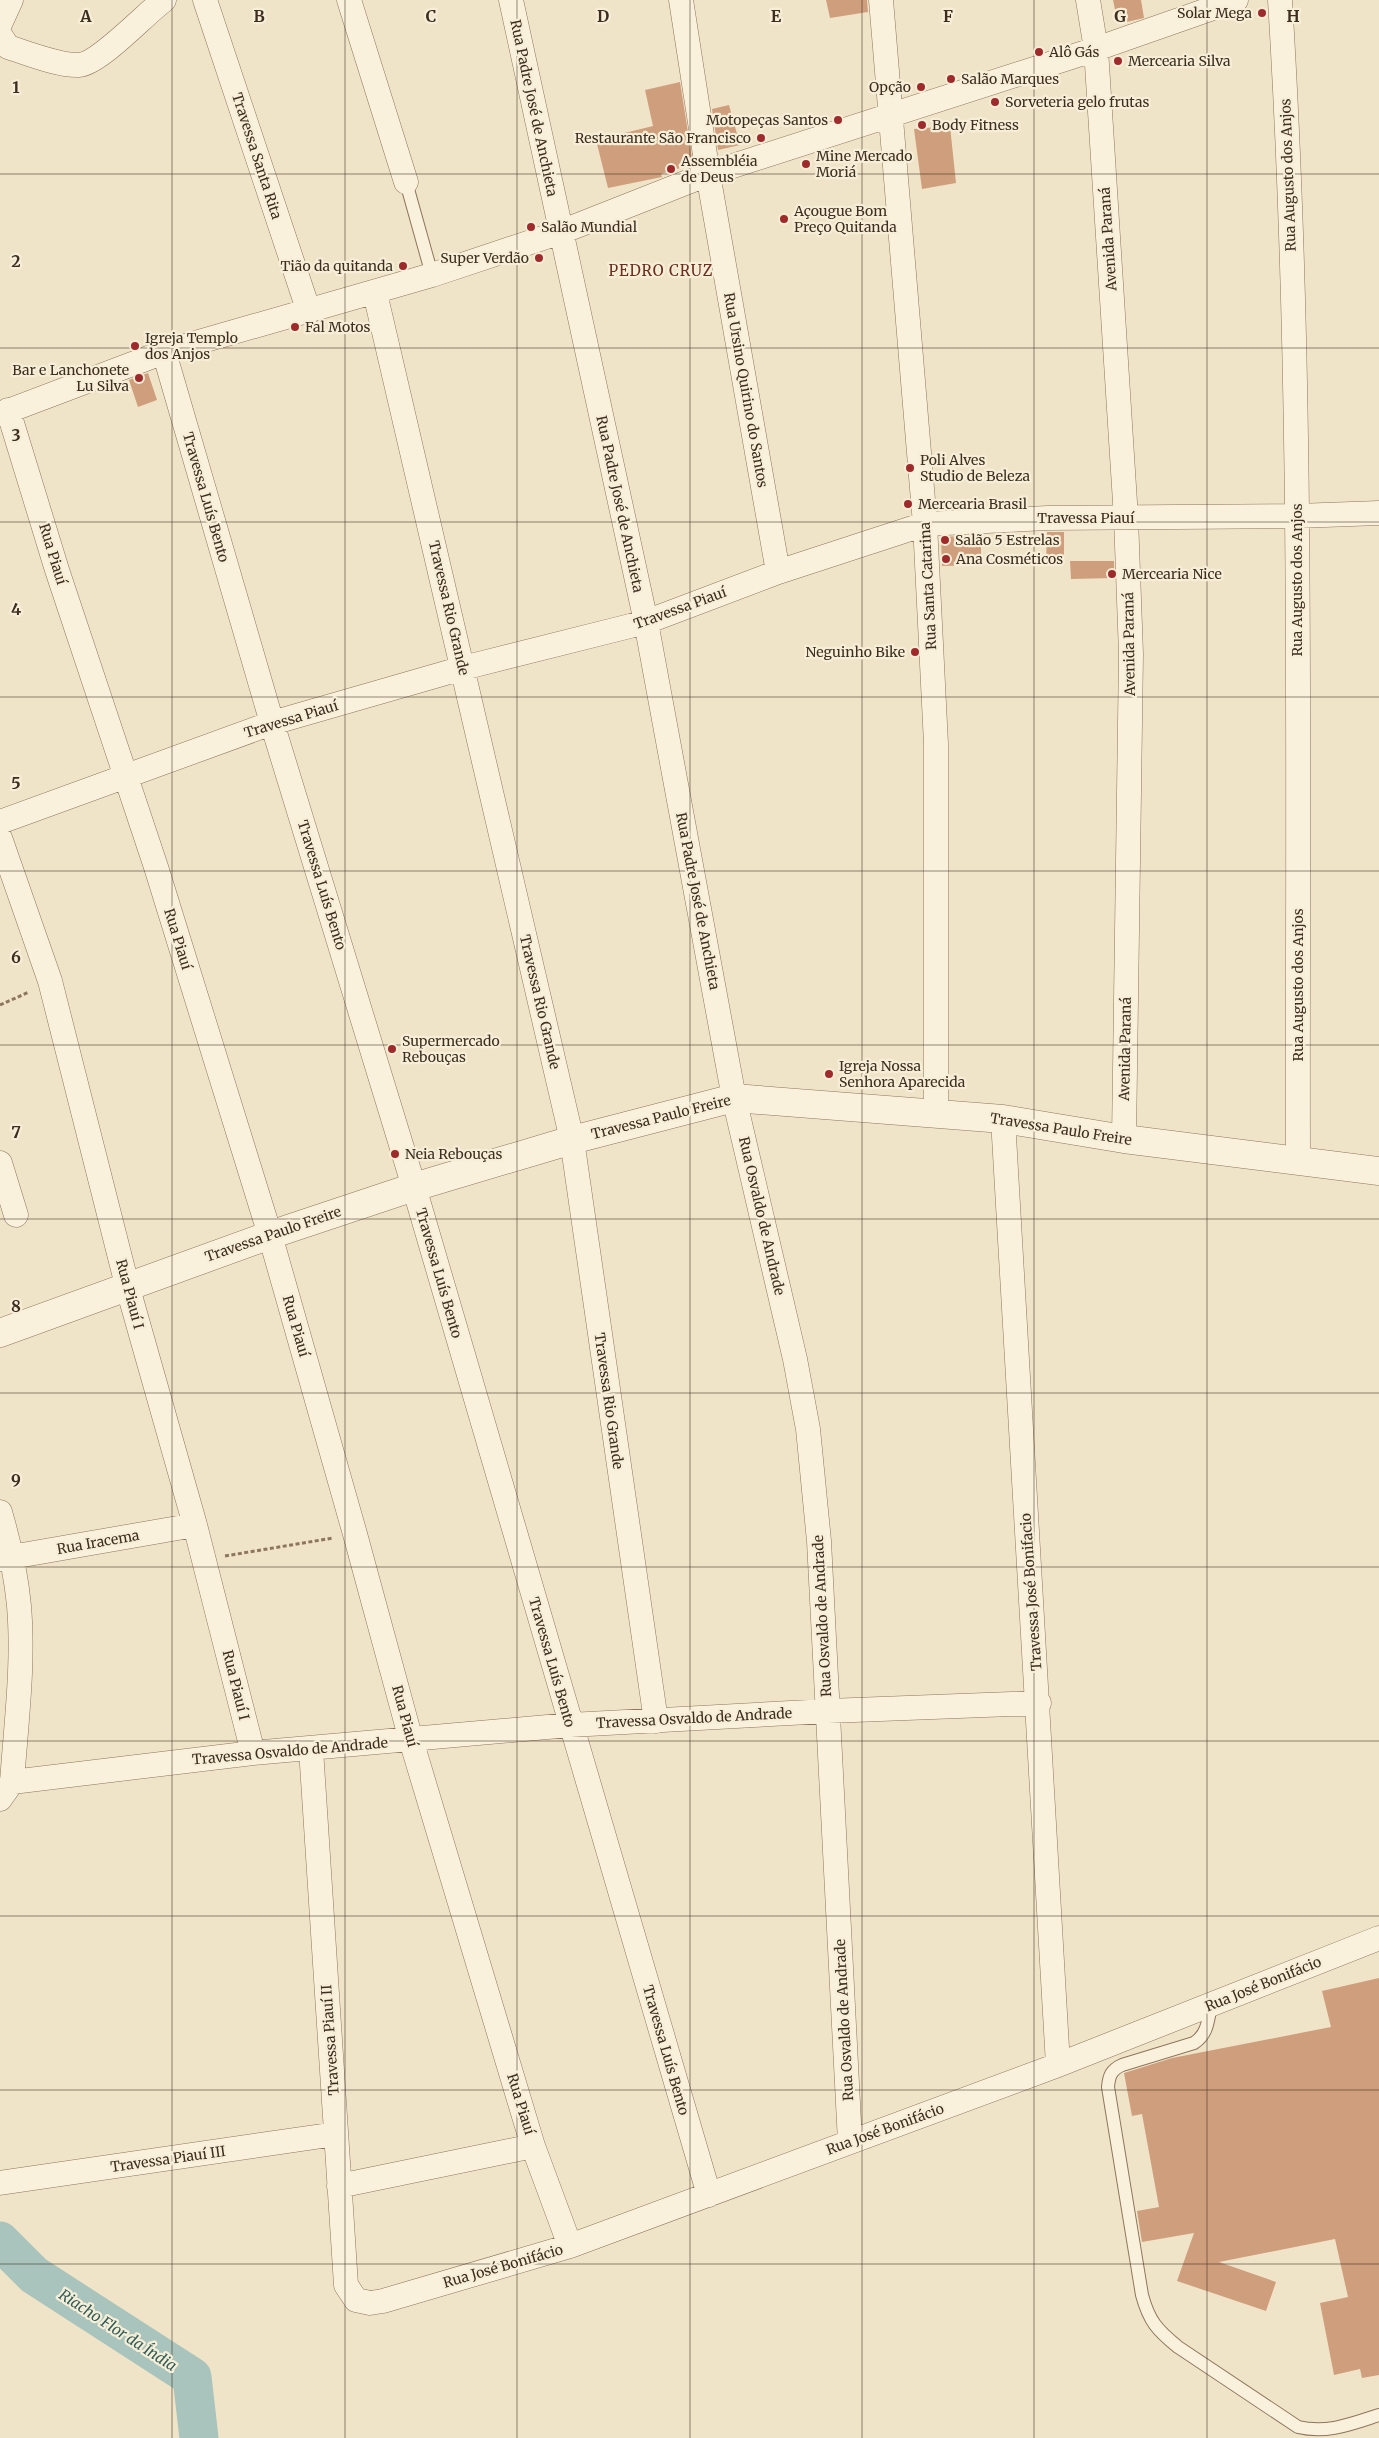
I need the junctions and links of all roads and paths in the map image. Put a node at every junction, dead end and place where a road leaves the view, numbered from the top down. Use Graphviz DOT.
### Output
graph roads {
  1 [pos="11,0"];
  2 [pos="164,0"];
  3 [pos="205,0"];
  4 [pos="349,0"];
  5 [pos="511,0"];
  6 [pos="681,0"];
  7 [pos="881,0"];
  8 [pos="1088,0"];
  9 [pos="1236,0"];
  10 [pos="1280,0"];
  11 [pos="0,24"];
  12 [pos="0,35"];
  13 [pos="1096,49"];
  14 [pos="892,115"];
  15 [pos="708,174"];
  16 [pos="406,182"];
  17 [pos="561,232"];
  18 [pos="432,275"];
  19 [pos="375,293"];
  20 [pos="309,312"];
  21 [pos="164,352"];
  22 [pos="4,412"];
  23 [pos="1379,513"];
  24 [pos="1297,516"];
  25 [pos="1126,518"];
  26 [pos="924,524"];
  27 [pos="778,572"];
  28 [pos="646,622"];
  29 [pos="463,668"];
  30 [pos="272,723"];
  31 [pos="126,777"];
  32 [pos="0,822"];
  33 [pos="0,838"];
  34 [pos="23,995"];
  35 [pos="0,1005"];
  36 [pos="734,1098"];
  37 [pos="936,1113"];
  38 [pos="1003,1119"];
  39 [pos="1124,1139"];
  40 [pos="572,1140"];
  41 [pos="1298,1161"];
  42 [pos="0,1163"];
  43 [pos="1379,1171"];
  44 [pos="414,1187"];
  45 [pos="16,1215"];
  46 [pos="270,1235"];
  47 [pos="127,1286"];
  48 [pos="0,1332"];
  49 [pos="0,1512"];
  50 [pos="195,1526"];
  51 [pos="355,1534"];
  52 [pos="6,1558"];
  53 [pos="204,1559"];
  54 [pos="1039,1702"];
  55 [pos="828,1711"];
  56 [pos="656,1721"];
  57 [pos="570,1725"];
  58 [pos="411,1740"];
  59 [pos="311,1749"];
  60 [pos="253,1753"];
  61 [pos="6,1791"];
  62 [pos="1379,1938"];
  63 [pos="1211,2004"];
  64 [pos="1058,2065"];
  65 [pos="336,2134"];
  66 [pos="850,2142"];
  67 [pos="534,2146"];
  68 [pos="0,2183"];
  69 [pos="339,2186"];
  70 [pos="709,2195"];
  71 [pos="570,2246"];
  72 [pos="383,2301"];
  73 [pos="1379,2415"];
  1 -- 11 [label="street"];
  2 -- 12 [label="street"];
  3 -- 20 [label="street, Travessa Santa Rita"];
  4 -- 16 [label="street"];
  5 -- 17 [label="street, Rua Padre José de Anchieta"];
  6 -- 15 [label="street, Rua Ursino Quirino do Santos"];
  7 -- 14 [label="street, Rua Santa Catarina"];
  8 -- 13 [label="street, Avenida Paraná"];
  9 -- 13 [label="street"];
  10 -- 24 [label="street, Rua Augusto dos Anjos"];
  13 -- 14 [label="street"];
  13 -- 25 [label="street, Avenida Paraná"];
  14 -- 15 [label="street"];
  14 -- 26 [label="street, Rua Santa Catarina"];
  15 -- 17 [label="street"];
  15 -- 27 [label="street, Rua Ursino Quirino do Santos"];
  16 -- 18 [label="lane"];
  17 -- 18 [label="street"];
  17 -- 28 [label="street, Rua Padre José de Anchieta"];
  18 -- 19 [label="street"];
  19 -- 20 [label="street"];
  19 -- 29 [label="street, Travessa Rio Grande"];
  20 -- 21 [label="street"];
  21 -- 22 [label="street"];
  21 -- 30 [label="street, Travessa Luís Bento"];
  22 -- 31 [label="street, Rua Piauí"];
  23 -- 24 [label="street, Travessa Piauí"];
  24 -- 25 [label="street, Travessa Piauí"];
  24 -- 41 [label="street, Rua Augusto dos Anjos"];
  25 -- 26 [label="street, Travessa Piauí"];
  25 -- 39 [label="street, Avenida Paraná"];
  26 -- 27 [label="street, Travessa Piauí"];
  26 -- 37 [label="street, Rua Santa Catarina"];
  27 -- 28 [label="street, Travessa Piauí"];
  28 -- 29 [label="street, Travessa Piauí"];
  28 -- 36 [label="street, Rua Padre José de Anchieta"];
  29 -- 30 [label="street, Travessa Piauí"];
  29 -- 40 [label="street, Travessa Rio Grande"];
  30 -- 31 [label="street, Travessa Piauí"];
  30 -- 44 [label="street, Travessa Luís Bento"];
  31 -- 32 [label="street, Travessa Piauí"];
  31 -- 46 [label="street, Rua Piauí"];
  33 -- 47 [label="street, Rua Piauí I"];
  34 -- 35 [label="path"];
  36 -- 37 [label="street, Travessa Paulo Freire"];
  36 -- 40 [label="street, Travessa Paulo Freire"];
  36 -- 55 [label="street, Rua Osvaldo de Andrade"];
  37 -- 38 [label="street, Travessa Paulo Freire"];
  38 -- 39 [label="street, Travessa Paulo Freire"];
  38 -- 54 [label="street, Travessa José Bonifacio"];
  39 -- 41 [label="street, Travessa Paulo Freire"];
  40 -- 44 [label="street, Travessa Paulo Freire"];
  40 -- 56 [label="street, Travessa Rio Grande"];
  41 -- 43 [label="street, Travessa Paulo Freire"];
  42 -- 45 [label="street"];
  44 -- 46 [label="street, Travessa Paulo Freire"];
  44 -- 57 [label="street, Travessa Luís Bento"];
  46 -- 47 [label="street, Travessa Paulo Freire"];
  46 -- 51 [label="street, Rua Piauí"];
  47 -- 48 [label="street, Travessa Paulo Freire"];
  47 -- 50 [label="street, Rua Piauí I"];
  49 -- 52 [label="street"];
  50 -- 52 [label="street, Rua Iracema"];
  50 -- 53 [label="street, Rua Piauí I"];
  51 -- 53 [label="path"];
  51 -- 58 [label="street, Rua Piauí"];
  52 -- 61 [label="street"];
  53 -- 60 [label="street, Rua Piauí I"];
  54 -- 55 [label="street, Travessa Osvaldo de Andrade"];
  54 -- 64 [label="street, Travessa José Bonifacio"];
  55 -- 56 [label="street, Travessa Osvaldo de Andrade"];
  55 -- 66 [label="street, Rua Osvaldo de Andrade"];
  56 -- 57 [label="street, Travessa Osvaldo de Andrade"];
  57 -- 58 [label="street, Travessa Osvaldo de Andrade"];
  57 -- 70 [label="street, Travessa Luís Bento"];
  58 -- 59 [label="street, Travessa Osvaldo de Andrade"];
  58 -- 67 [label="street, Rua Piauí"];
  59 -- 60 [label="street, Travessa Osvaldo de Andrade"];
  59 -- 65 [label="street, Travessa Piauí II"];
  60 -- 61 [label="street, Travessa Osvaldo de Andrade"];
  62 -- 63 [label="street, Rua José Bonifácio"];
  63 -- 64 [label="street, Rua José Bonifácio"];
  63 -- 73 [label="lane"];
  64 -- 66 [label="street, Rua José Bonifácio"];
  65 -- 68 [label="street, Travessa Piauí III"];
  65 -- 69 [label="street, Travessa Piauí II"];
  66 -- 70 [label="street, Rua José Bonifácio"];
  67 -- 69 [label="street"];
  67 -- 71 [label="street, Rua Piauí"];
  69 -- 72 [label="street, Travessa Piauí II"];
  70 -- 71 [label="street, Rua José Bonifácio"];
  71 -- 72 [label="street, Rua José Bonifácio"];
}
